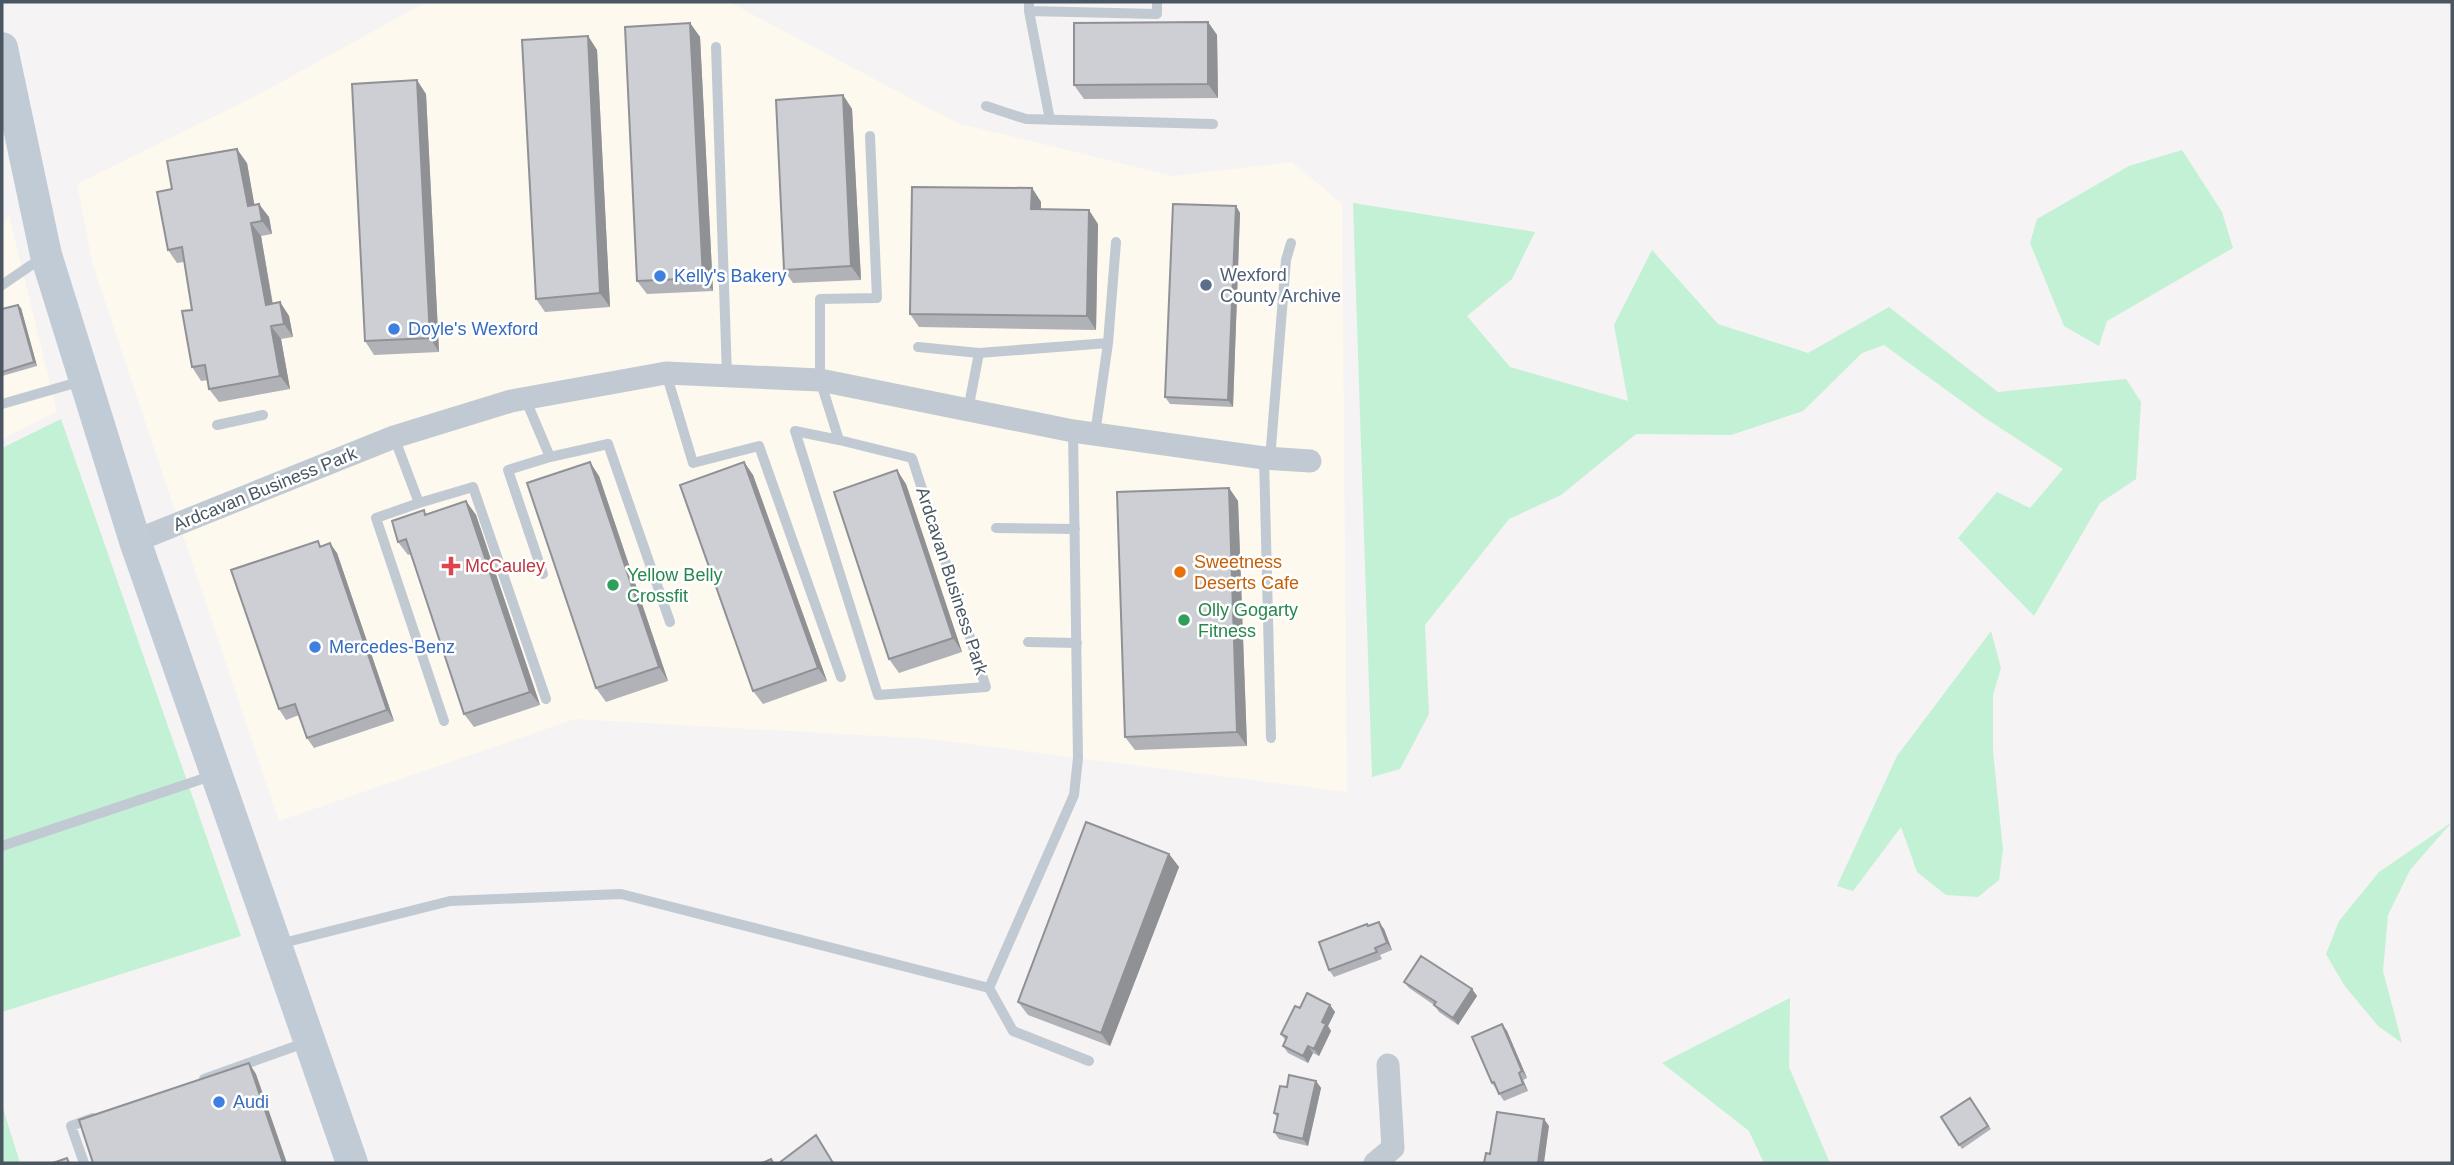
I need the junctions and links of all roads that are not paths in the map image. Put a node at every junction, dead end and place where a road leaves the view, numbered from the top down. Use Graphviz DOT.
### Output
graph roads {
  1 [pos="1157,2"];
  2 [pos="1029,6"];
  3 [pos="716,47"];
  4 [pos="2,48"];
  5 [pos="986,106"];
  6 [pos="1049,120"];
  7 [pos="1213,124"];
  8 [pos="870,136"];
  9 [pos="1115,242"];
  10 [pos="1291,243"];
  11 [pos="46,255"];
  12 [pos="2,285"];
  13 [pos="1108,343"];
  14 [pos="918,347"];
  15 [pos="979,353"];
  16 [pos="666,373"];
  17 [pos="727,376"];
  18 [pos="85,380"];
  19 [pos="820,380"];
  20 [pos="525,398"];
  21 [pos="2,404"];
  22 [pos="968,410"];
  23 [pos="263,415"];
  24 [pos="217,425"];
  25 [pos="1084,432"];
  26 [pos="394,437"];
  27 [pos="839,440"];
  28 [pos="550,457"];
  29 [pos="1264,458"];
  30 [pos="1310,461"];
  31 [pos="419,503"];
  32 [pos="996,528"];
  33 [pos="1075,529"];
  34 [pos="135,541"];
  35 [pos="543,574"];
  36 [pos="670,622"];
  37 [pos="1028,642"];
  38 [pos="1077,643"];
  39 [pos="841,677"];
  40 [pos="546,699"];
  41 [pos="444,721"];
  42 [pos="1271,738"];
  43 [pos="217,774"];
  44 [pos="2,846"];
  45 [pos="276,945"];
  46 [pos="989,988"];
  47 [pos="310,1041"];
  48 [pos="1089,1061"];
  49 [pos="1388,1065"];
  50 [pos="197,1081"];
  51 [pos="104,1114"];
  52 [pos="84,1163"];
  53 [pos="352,1163"];
  54 [pos="1376,1163"];
  1 -- 2 [label="lane"];
  2 -- 6 [label="lane"];
  3 -- 17 [label="lane"];
  4 -- 11 [label="main road"];
  5 -- 6 [label="lane"];
  6 -- 7 [label="lane"];
  8 -- 19 [label="lane"];
  9 -- 13 [label="lane"];
  10 -- 29 [label="lane"];
  11 -- 12 [label="lane"];
  11 -- 18 [label="main road"];
  13 -- 15 [label="lane"];
  13 -- 25 [label="lane"];
  14 -- 15 [label="lane"];
  15 -- 22 [label="lane"];
  16 -- 17 [label="street, Ardcavan Business Park"];
  16 -- 20 [label="street, Ardcavan Business Park"];
  16 -- 39 [label="lane"];
  17 -- 19 [label="street, Ardcavan Business Park"];
  18 -- 21 [label="lane"];
  18 -- 34 [label="main road"];
  19 -- 22 [label="street, Ardcavan Business Park"];
  19 -- 27 [label="lane"];
  20 -- 26 [label="street, Ardcavan Business Park"];
  20 -- 28 [label="lane"];
  22 -- 25 [label="street, Ardcavan Business Park"];
  23 -- 24 [label="lane"];
  25 -- 29 [label="street, Ardcavan Business Park"];
  25 -- 33 [label="lane"];
  26 -- 31 [label="lane"];
  26 -- 34 [label="street, Ardcavan Business Park"];
  27 -- 27 [label="lane, Ardcavan Business Park"];
  28 -- 35 [label="lane"];
  28 -- 36 [label="lane"];
  29 -- 30 [label="street, Ardcavan Business Park"];
  29 -- 42 [label="lane"];
  31 -- 40 [label="lane"];
  31 -- 41 [label="lane"];
  32 -- 33 [label="lane"];
  33 -- 38 [label="lane"];
  34 -- 43 [label="main road"];
  37 -- 38 [label="lane"];
  38 -- 46 [label="lane"];
  43 -- 44 [label="lane"];
  43 -- 45 [label="main road"];
  45 -- 46 [label="lane"];
  45 -- 47 [label="main road"];
  46 -- 48 [label="lane"];
  47 -- 50 [label="lane"];
  47 -- 53 [label="main road"];
  49 -- 54 [label="street"];
  51 -- 52 [label="lane"];
}
